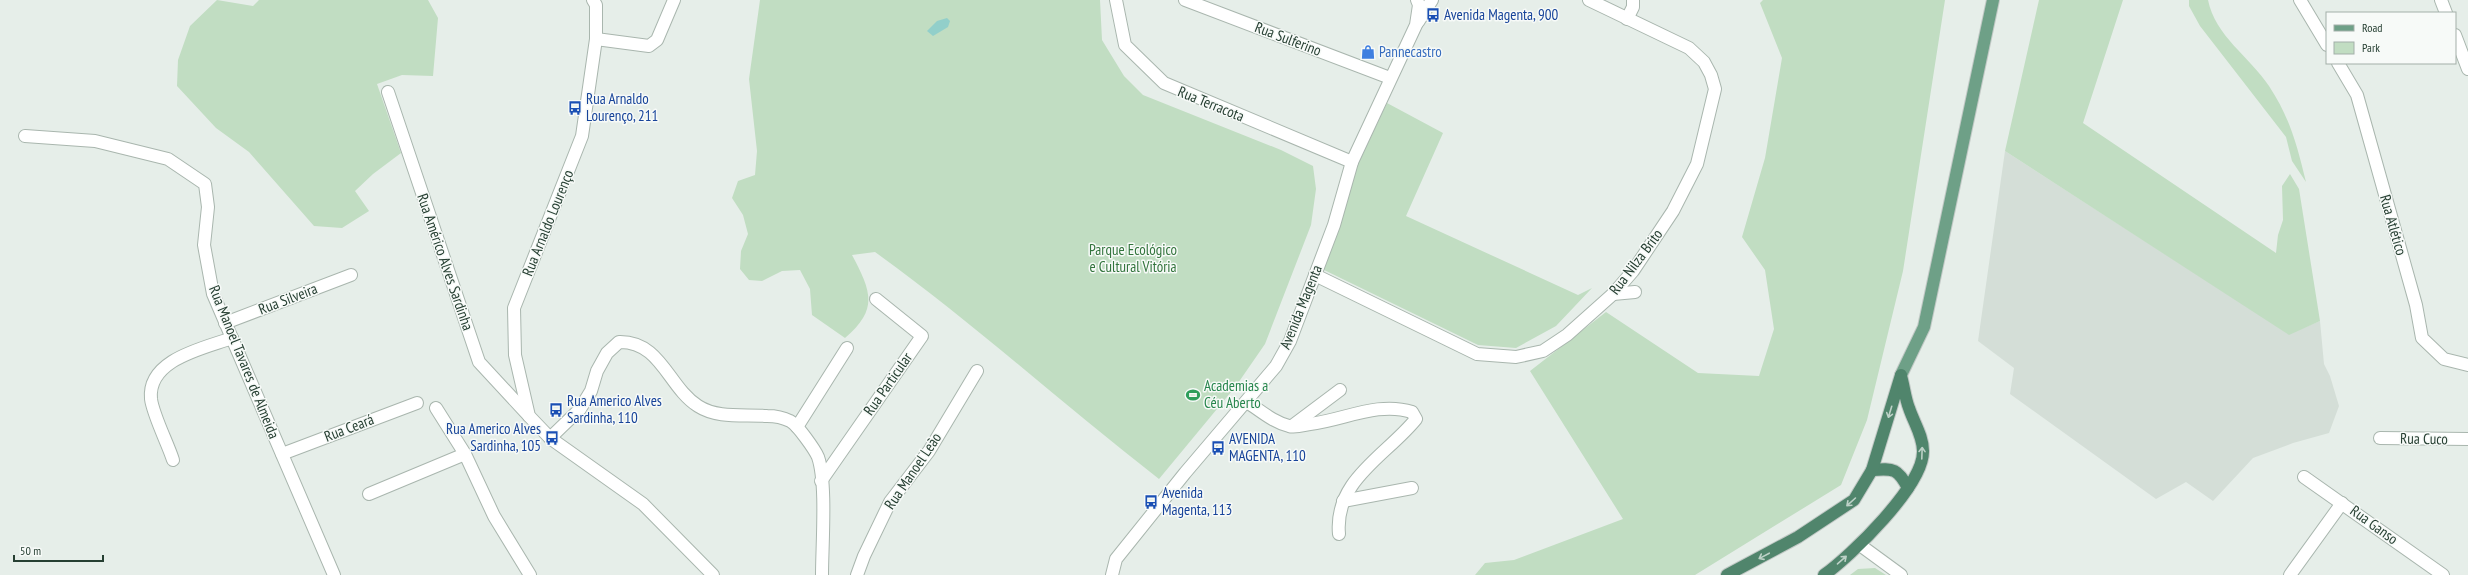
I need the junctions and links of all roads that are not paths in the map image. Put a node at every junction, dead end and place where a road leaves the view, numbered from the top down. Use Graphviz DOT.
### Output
graph roads {
  1 [pos="593,0"];
  2 [pos="674,0"];
  3 [pos="1116,0"];
  4 [pos="1185,0"];
  5 [pos="1417,0"];
  6 [pos="1432,0"];
  7 [pos="1633,0"];
  8 [pos="1993,0"];
  9 [pos="2300,0"];
  10 [pos="2440,0"];
  11 [pos="1595,1"];
  12 [pos="2446,12"];
  13 [pos="1627,19"];
  14 [pos="1416,25"];
  15 [pos="2456,38"];
  16 [pos="596,39"];
  17 [pos="2326,43"];
  18 [pos="2339,64"];
  19 [pos="2468,69"];
  20 [pos="1390,78"];
  21 [pos="388,92"];
  22 [pos="25,136"];
  23 [pos="1352,162"];
  24 [pos="351,275"];
  25 [pos="1315,275"];
  26 [pos="1635,292"];
  27 [pos="1613,294"];
  28 [pos="876,299"];
  29 [pos="226,323"];
  30 [pos="232,338"];
  31 [pos="847,348"];
  32 [pos="2468,365"];
  33 [pos="977,372"];
  34 [pos="1901,375"];
  35 [pos="1340,390"];
  36 [pos="1247,402"];
  37 [pos="417,403"];
  38 [pos="436,408"];
  39 [pos="529,416"];
  40 [pos="797,427"];
  41 [pos="1291,427"];
  42 [pos="550,438"];
  43 [pos="2380,438"];
  44 [pos="2468,439"];
  45 [pos="282,454"];
  46 [pos="465,454"];
  47 [pos="173,460"];
  48 [pos="1872,470"];
  49 [pos="2304,477"];
  50 [pos="821,481"];
  51 [pos="1412,488"];
  52 [pos="1908,488"];
  53 [pos="369,494"];
  54 [pos="1343,501"];
  55 [pos="2342,503"];
  56 [pos="1339,534"];
  57 [pos="1860,545"];
  58 [pos="334,575"];
  59 [pos="530,575"];
  60 [pos="713,575"];
  61 [pos="822,575"];
  62 [pos="858,575"];
  63 [pos="1112,575"];
  64 [pos="1727,575"];
  65 [pos="1824,575"];
  66 [pos="1901,575"];
  67 [pos="2290,575"];
  68 [pos="2443,575"];
  1 -- 16 [label="street, Rua Arnaldo Lourenço"];
  2 -- 16 [label="street"];
  3 -- 23 [label="street, Rua Terracota"];
  4 -- 20 [label="street, Rua Sulferino"];
  5 -- 14 [label="street, Avenida Magenta"];
  6 -- 14 [label="street"];
  7 -- 13 [label="street"];
  8 -- 34 [label="main road"];
  9 -- 17 [label="street"];
  10 -- 12 [label="street"];
  11 -- 13 [label="street, Rua Nilza Brito"];
  13 -- 27 [label="street, Rua Nilza Brito"];
  14 -- 20 [label="street, Avenida Magenta"];
  15 -- 19 [label="street"];
  16 -- 39 [label="street, Rua Arnaldo Lourenço"];
  18 -- 32 [label="street, Rua Atlético"];
  20 -- 23 [label="street, Avenida Magenta"];
  21 -- 39 [label="street, Rua Américo Alves Sardinha"];
  22 -- 29 [label="street, Rua Manoel Tavares de Almeida"];
  23 -- 25 [label="street, Avenida Magenta"];
  24 -- 29 [label="street, Rua Silveira"];
  25 -- 27 [label="street, Rua Nilza Brito"];
  25 -- 36 [label="street, Avenida Magenta"];
  26 -- 27 [label="street"];
  28 -- 50 [label="street, Rua Particular"];
  29 -- 30 [label="street, Rua Manoel Tavares de Almeida"];
  30 -- 45 [label="street, Rua Manoel Tavares de Almeida"];
  30 -- 47 [label="street"];
  31 -- 40 [label="street"];
  33 -- 62 [label="street, Rua Manoel Leão"];
  34 -- 48 [label="highway, one-way"];
  52 -- 34 [label="highway, one-way"];
  35 -- 41 [label="street"];
  36 -- 41 [label="street"];
  36 -- 63 [label="street, Avenida Magenta"];
  37 -- 45 [label="street, Rua Ceará"];
  38 -- 46 [label="street"];
  39 -- 42 [label="street"];
  40 -- 42 [label="street"];
  40 -- 50 [label="street"];
  41 -- 54 [label="street"];
  42 -- 60 [label="street"];
  43 -- 44 [label="street, Rua Cuco"];
  45 -- 58 [label="street, Rua Manoel Tavares de Almeida"];
  46 -- 53 [label="street"];
  46 -- 59 [label="street"];
  48 -- 52 [label="highway"];
  48 -- 64 [label="highway, one-way"];
  49 -- 55 [label="street, Rua Ganso"];
  50 -- 61 [label="street"];
  51 -- 54 [label="street"];
  52 -- 57 [label="highway"];
  54 -- 56 [label="street"];
  55 -- 67 [label="street"];
  55 -- 68 [label="street, Rua Ganso"];
  65 -- 57 [label="highway, one-way"];
  57 -- 66 [label="street"];
}
